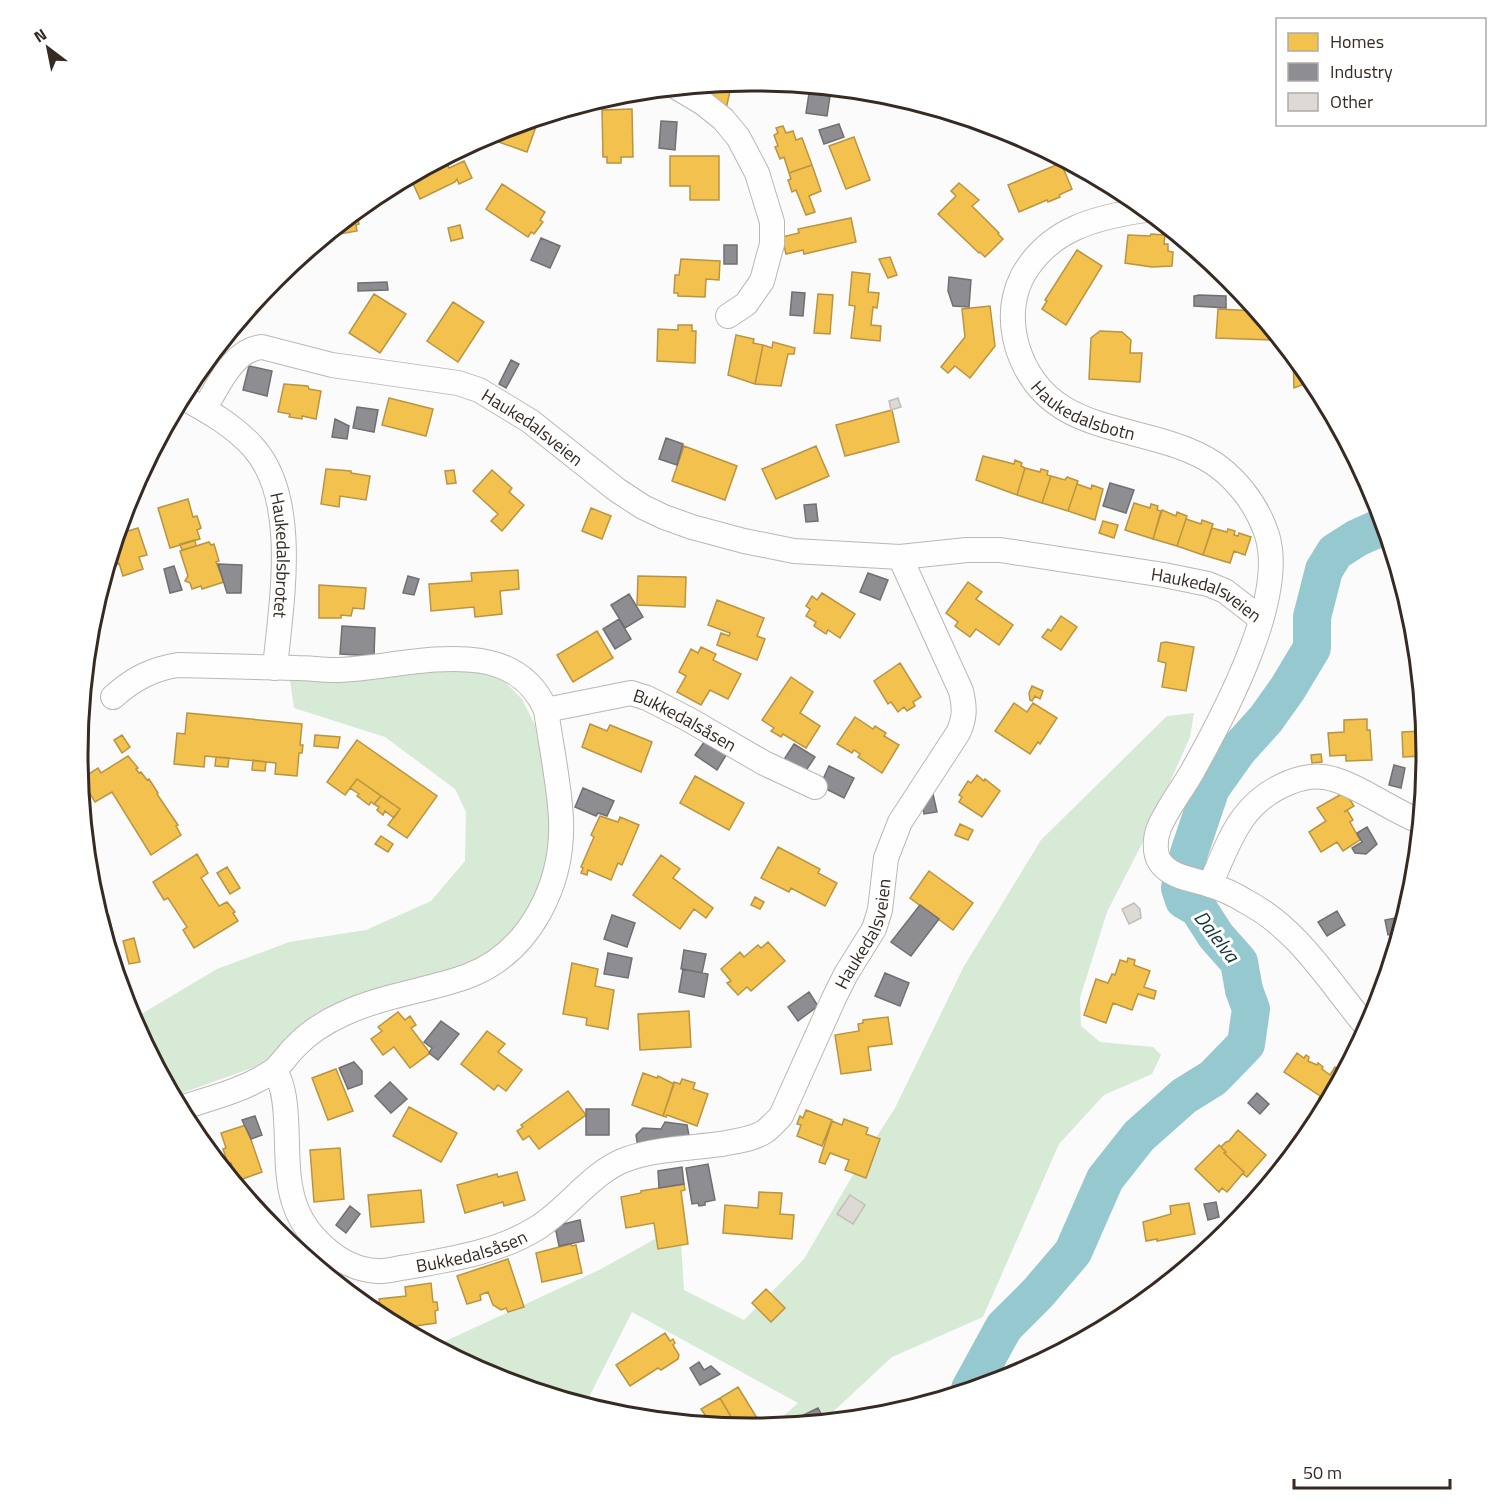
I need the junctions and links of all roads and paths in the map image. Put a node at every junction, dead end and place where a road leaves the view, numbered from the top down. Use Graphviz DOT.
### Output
graph roads {
  1 [pos="689,94"];
  2 [pos="1133,212"];
  3 [pos="728,316"];
  4 [pos="190,401"];
  5 [pos="204,409"];
  6 [pos="900,557"];
  7 [pos="1261,619"];
  8 [pos="275,668"];
  9 [pos="113,697"];
  10 [pos="546,710"];
  11 [pos="815,787"];
  12 [pos="1412,817"];
  13 [pos="1210,885"];
  14 [pos="1360,1019"];
  15 [pos="275,1070"];
  16 [pos="189,1105"];
  17 [pos="781,1116"];
  1 -- 3 [label="street"];
  2 -- 7 [label="street, Haukedalsbotn"];
  4 -- 5 [label="street"];
  5 -- 6 [label="street, Haukedalsveien"];
  5 -- 8 [label="street, Haukedalsbrotet"];
  6 -- 7 [label="street, Haukedalsveien"];
  6 -- 17 [label="street, Haukedalsveien"];
  7 -- 13 [label="street, Haukedalsveien"];
  8 -- 9 [label="street"];
  8 -- 10 [label="street"];
  10 -- 11 [label="street, Bukkedalsåsen"];
  10 -- 15 [label="street"];
  12 -- 13 [label="street"];
  13 -- 14 [label="street, Haukedalsveien"];
  15 -- 16 [label="street"];
  15 -- 17 [label="street, Bukkedalsåsen"];
}
